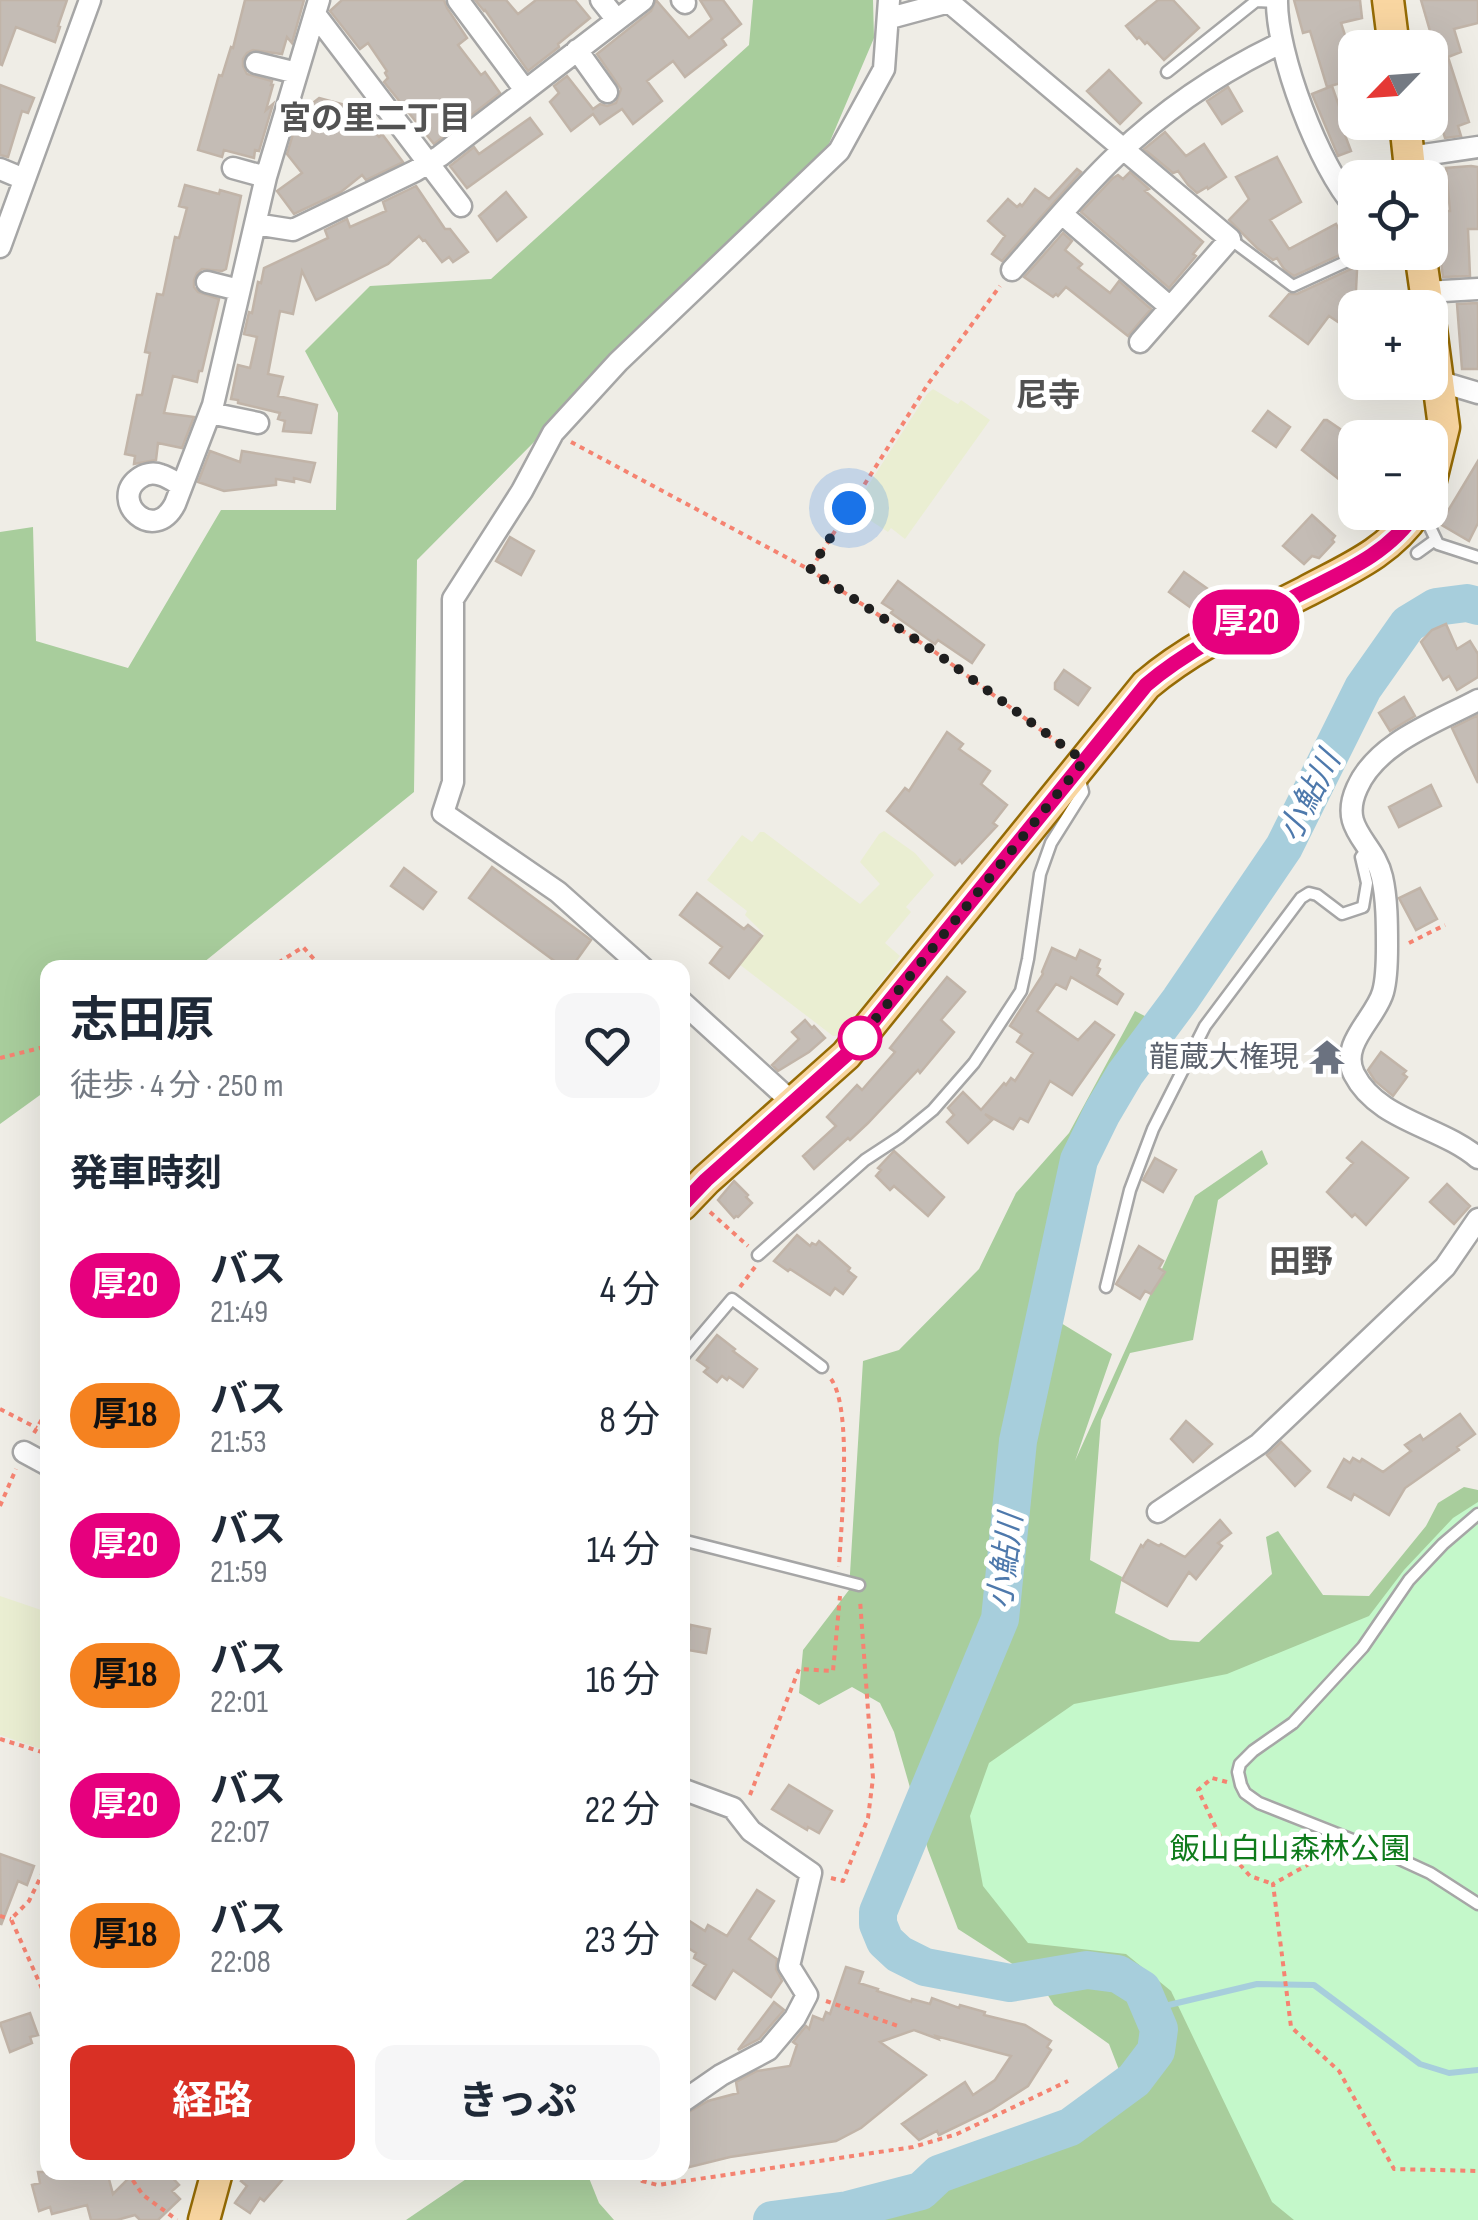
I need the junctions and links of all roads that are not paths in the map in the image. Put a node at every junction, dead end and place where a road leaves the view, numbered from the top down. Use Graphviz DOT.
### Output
graph roads {
  1 [pos="90,0"];
  2 [pos="458,0"];
  3 [pos="601,0"];
  4 [pos="644,0"];
  5 [pos="1388,0"];
  6 [pos="1266,1"];
  7 [pos="317,7"];
  8 [pos="890,9"];
  9 [pos="616,20"];
  10 [pos="1392,30"];
  11 [pos="1280,43"];
  12 [pos="577,50"];
  13 [pos="256,63"];
  14 [pos="296,72"];
  15 [pos="1166,72"];
  16 [pos="525,90"];
  17 [pos="607,92"];
  18 [pos="1478,147"];
  19 [pos="1125,149"];
  20 [pos="1434,160"];
  21 [pos="429,163"];
  22 [pos="233,168"];
  23 [pos="0,169"];
  24 [pos="266,177"];
  25 [pos="24,179"];
  26 [pos="1338,183"];
  27 [pos="461,206"];
  28 [pos="1062,214"];
  29 [pos="255,224"];
  30 [pos="1230,239"];
  31 [pos="0,247"];
  32 [pos="1338,265"];
  33 [pos="1012,270"];
  34 [pos="207,282"];
  35 [pos="239,290"];
  36 [pos="1478,290"];
  37 [pos="1448,300"];
  38 [pos="1170,307"];
  39 [pos="1140,342"];
  40 [pos="1448,384"];
  41 [pos="1478,393"];
  42 [pos="210,413"];
  43 [pos="258,424"];
  44 [pos="182,486"];
  45 [pos="1404,530"];
  46 [pos="1431,530"];
  47 [pos="1434,540"];
  48 [pos="1417,552"];
  49 [pos="1478,557"];
  50 [pos="1478,700"];
  51 [pos="1080,766"];
  52 [pos="1368,848"];
  53 [pos="634,960"];
  54 [pos="690,1009"];
  55 [pos="793,1103"];
  56 [pos="1478,1158"];
  57 [pos="690,1197"];
  58 [pos="1478,1218"];
  59 [pos="758,1254"];
  60 [pos="1106,1286"];
  61 [pos="690,1349"];
  62 [pos="822,1367"];
  63 [pos="24,1452"];
  64 [pos="40,1461"];
  65 [pos="1158,1512"];
  66 [pos="1478,1514"];
  67 [pos="690,1542"];
  68 [pos="859,1585"];
  69 [pos="690,1792"];
  70 [pos="1478,1904"];
  71 [pos="690,2097"];
  72 [pos="215,2180"];
  73 [pos="204,2220"];
  1 -- 25 [label="street"];
  2 -- 16 [label="street"];
  3 -- 9 [label="street"];
  4 -- 9 [label="street"];
  5 -- 10 [label="main road"];
  6 -- 11 [label="street"];
  6 -- 15 [label="lane"];
  7 -- 14 [label="street"];
  7 -- 21 [label="street"];
  8 -- 19 [label="street"];
  8 -- 53 [label="street"];
  9 -- 12 [label="street"];
  11 -- 19 [label="street"];
  11 -- 26 [label="street"];
  12 -- 16 [label="street"];
  12 -- 17 [label="street"];
  13 -- 14 [label="street"];
  14 -- 24 [label="street"];
  16 -- 21 [label="street"];
  18 -- 20 [label="street"];
  19 -- 28 [label="street"];
  19 -- 30 [label="street"];
  21 -- 27 [label="street"];
  21 -- 29 [label="street"];
  22 -- 24 [label="street"];
  23 -- 25 [label="street"];
  24 -- 29 [label="street"];
  25 -- 31 [label="street"];
  28 -- 33 [label="street"];
  28 -- 38 [label="street"];
  29 -- 35 [label="street"];
  30 -- 32 [label="lane"];
  30 -- 38 [label="street"];
  34 -- 35 [label="street"];
  35 -- 42 [label="street"];
  36 -- 37 [label="street"];
  38 -- 39 [label="street"];
  40 -- 41 [label="street"];
  42 -- 43 [label="street"];
  42 -- 44 [label="street"];
  45 -- 51 [label="main road"];
  46 -- 47 [label="lane"];
  47 -- 48 [label="lane"];
  47 -- 49 [label="lane"];
  50 -- 52 [label="street"];
  51 -- 55 [label="main road"];
  51 -- 59 [label="lane"];
  52 -- 56 [label="street"];
  52 -- 60 [label="lane"];
  54 -- 55 [label="street"];
  55 -- 57 [label="main road"];
  58 -- 65 [label="street"];
  61 -- 62 [label="lane"];
  63 -- 64 [label="street"];
  66 -- 70 [label="lane"];
  67 -- 68 [label="lane"];
  69 -- 71 [label="street"];
  72 -- 73 [label="main road"];
}
